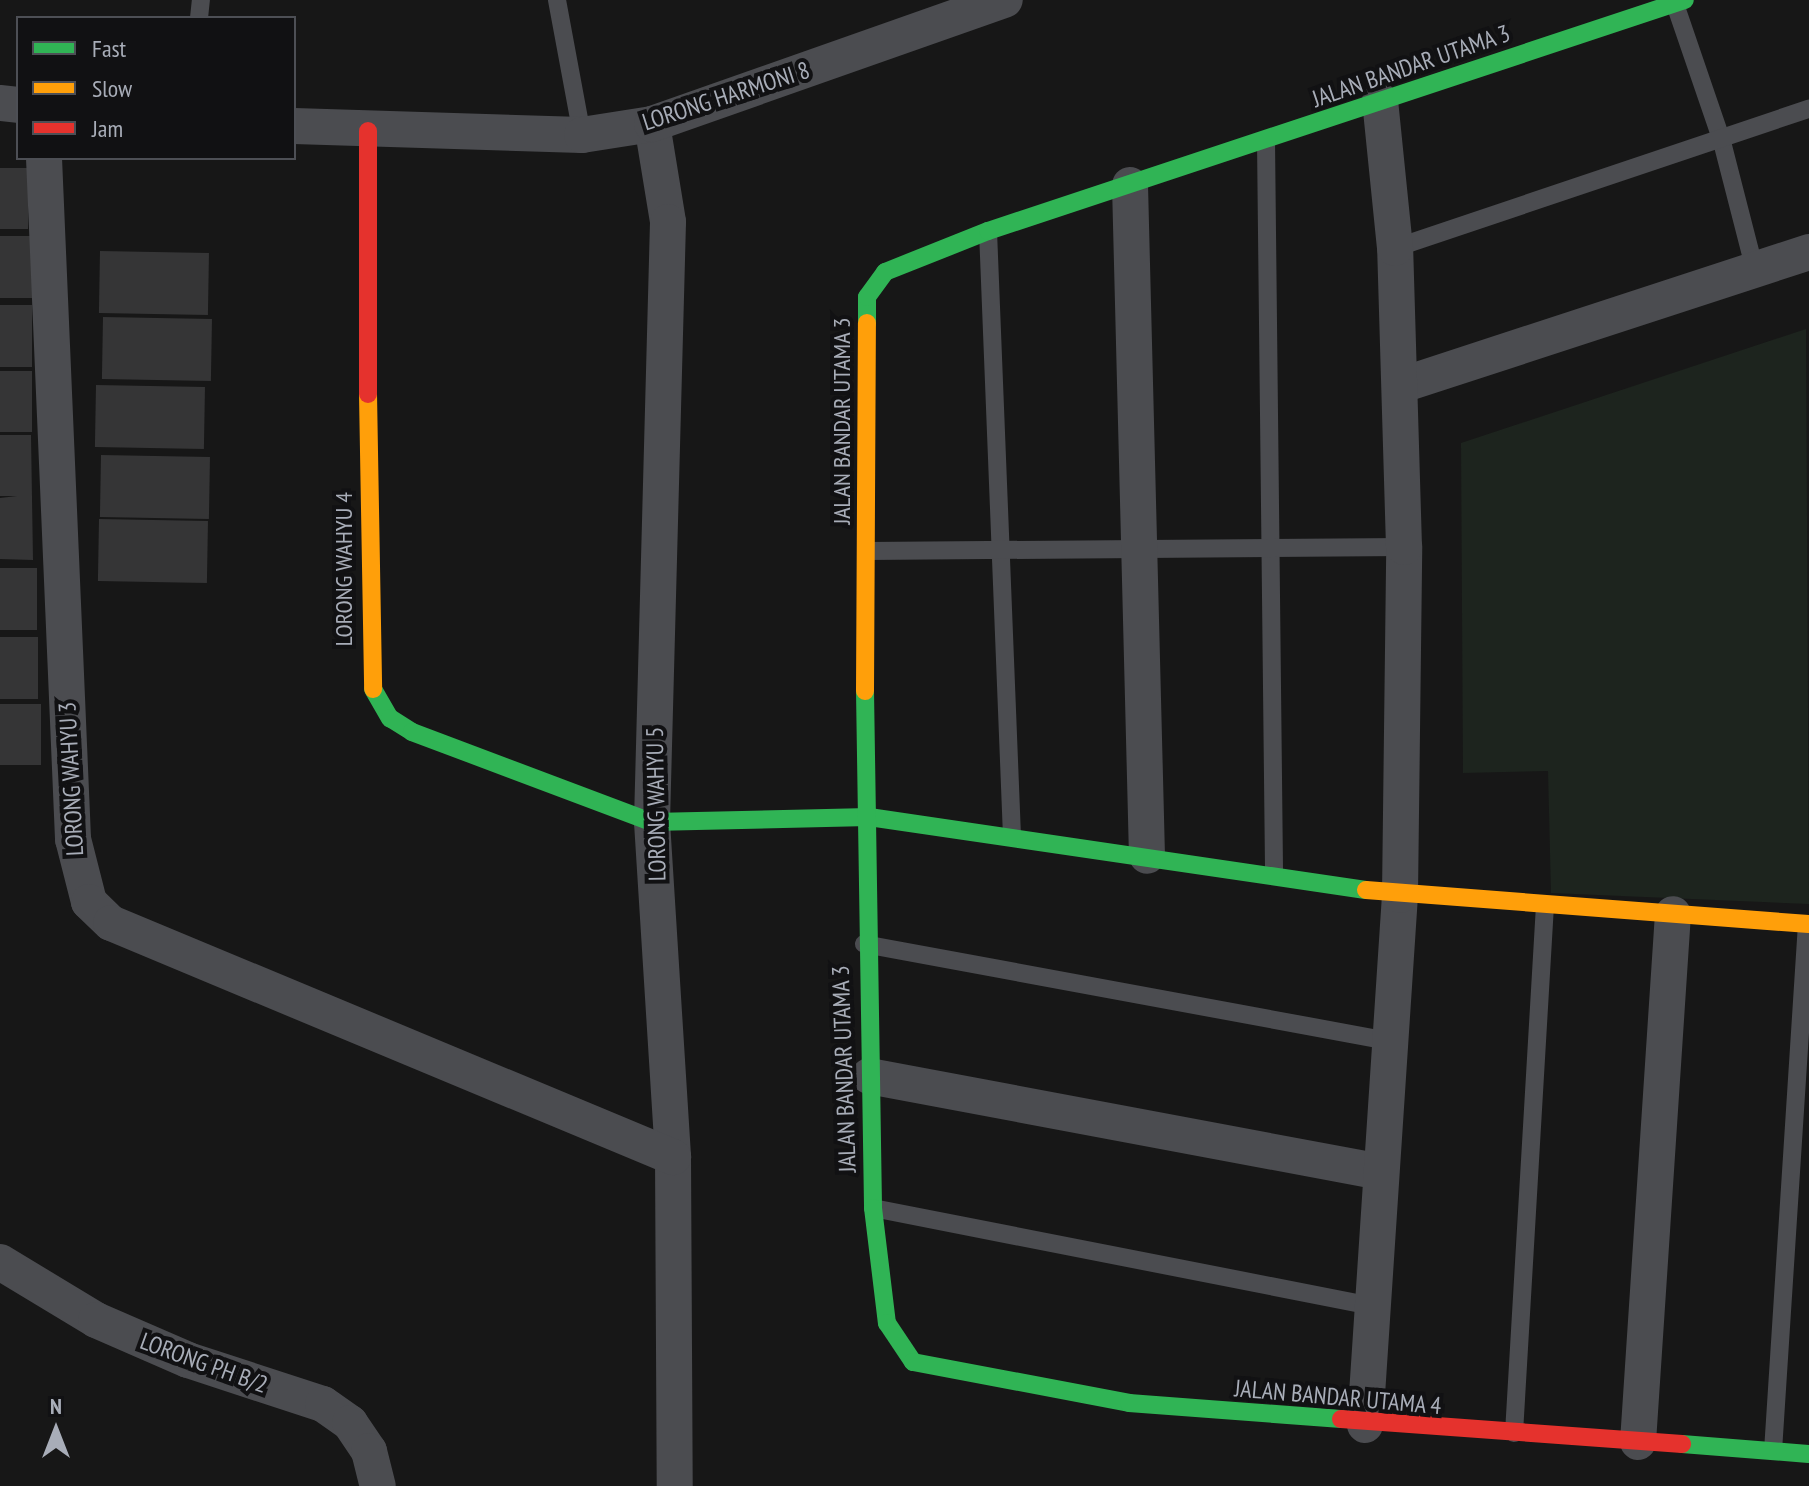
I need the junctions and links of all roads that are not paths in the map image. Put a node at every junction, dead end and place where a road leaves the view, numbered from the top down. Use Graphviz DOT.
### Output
graph roads {
  1 [pos="557,0"];
  2 [pos="1005,0"];
  3 [pos="1680,2"];
  4 [pos="1380,101"];
  5 [pos="1809,109"];
  6 [pos="652,124"];
  7 [pos="296,126"];
  8 [pos="368,131"];
  9 [pos="582,135"];
  10 [pos="1721,138"];
  11 [pos="1266,141"];
  12 [pos="44,160"];
  13 [pos="1130,185"];
  14 [pos="988,231"];
  15 [pos="1395,248"];
  16 [pos="1807,260"];
  17 [pos="1755,270"];
  18 [pos="1402,385"];
  19 [pos="1404,547"];
  20 [pos="1140,550"];
  21 [pos="1271,550"];
  22 [pos="867,551"];
  23 [pos="1001,551"];
  24 [pos="869,817"];
  25 [pos="652,822"];
  26 [pos="1012,837"];
  27 [pos="1147,856"];
  28 [pos="1274,874"];
  29 [pos="1400,895"];
  30 [pos="1545,905"];
  31 [pos="1673,914"];
  32 [pos="1808,924"];
  33 [pos="864,944"];
  34 [pos="1389,1041"];
  35 [pos="869,1076"];
  36 [pos="673,1157"];
  37 [pos="1381,1172"];
  38 [pos="873,1208"];
  39 [pos="0,1262"];
  40 [pos="1372,1306"];
  41 [pos="887,1323"];
  42 [pos="1365,1425"];
  43 [pos="1514,1434"];
  44 [pos="1638,1442"];
  45 [pos="1773,1451"];
  46 [pos="1809,1454"];
  47 [pos="378,1486"];
  48 [pos="675,1486"];
  1 -- 9 [label="lane"];
  2 -- 6 [label="street, LORONG HARMONI 8"];
  3 -- 4 [label="street, JALAN BANDAR UTAMA 3"];
  3 -- 10 [label="lane"];
  4 -- 11 [label="street, JALAN BANDAR UTAMA 3"];
  4 -- 15 [label="street"];
  5 -- 10 [label="lane"];
  6 -- 9 [label="street, LORONG HARMONI 8"];
  6 -- 25 [label="street, LORONG WAHYU 5"];
  7 -- 8 [label="street, LORONG HARMONI 8"];
  8 -- 9 [label="street, LORONG HARMONI 8"];
  8 -- 25 [label="street, LORONG WAHYU 4"];
  10 -- 15 [label="lane"];
  10 -- 17 [label="lane"];
  11 -- 13 [label="street, JALAN BANDAR UTAMA 3"];
  11 -- 21 [label="lane"];
  12 -- 36 [label="street, LORONG WAHYU 3"];
  13 -- 14 [label="street, JALAN BANDAR UTAMA 3"];
  13 -- 20 [label="street"];
  14 -- 22 [label="street, JALAN BANDAR UTAMA 3"];
  14 -- 23 [label="lane"];
  15 -- 18 [label="street"];
  16 -- 17 [label="street"];
  17 -- 18 [label="street"];
  18 -- 19 [label="street"];
  19 -- 21 [label="lane"];
  19 -- 29 [label="street"];
  20 -- 21 [label="lane"];
  20 -- 23 [label="lane"];
  20 -- 27 [label="street"];
  21 -- 28 [label="lane"];
  22 -- 23 [label="lane"];
  22 -- 24 [label="street, JALAN BANDAR UTAMA 3"];
  23 -- 26 [label="lane"];
  24 -- 25 [label="street"];
  24 -- 26 [label="street"];
  24 -- 33 [label="street, JALAN BANDAR UTAMA 3"];
  25 -- 36 [label="street, LORONG WAHYU 5"];
  26 -- 27 [label="street"];
  27 -- 28 [label="street"];
  28 -- 29 [label="street"];
  29 -- 30 [label="street"];
  29 -- 34 [label="street"];
  30 -- 31 [label="street"];
  30 -- 43 [label="lane"];
  31 -- 32 [label="street"];
  31 -- 44 [label="street"];
  32 -- 45 [label="lane"];
  33 -- 34 [label="lane"];
  33 -- 35 [label="street, JALAN BANDAR UTAMA 3"];
  34 -- 37 [label="street"];
  35 -- 37 [label="street"];
  35 -- 38 [label="street, JALAN BANDAR UTAMA 3"];
  36 -- 48 [label="street, LORONG WAHYU 5"];
  37 -- 40 [label="street"];
  38 -- 40 [label="lane"];
  38 -- 41 [label="street, JALAN BANDAR UTAMA 3"];
  39 -- 47 [label="street, LORONG PH B/2"];
  40 -- 42 [label="street"];
  41 -- 42 [label="street, JALAN BANDAR UTAMA 4"];
  42 -- 43 [label="street, JALAN BANDAR UTAMA 4"];
  43 -- 44 [label="street, JALAN BANDAR UTAMA 4"];
  44 -- 45 [label="street, JALAN BANDAR UTAMA 4"];
  45 -- 46 [label="street, JALAN BANDAR UTAMA 4"];
}
